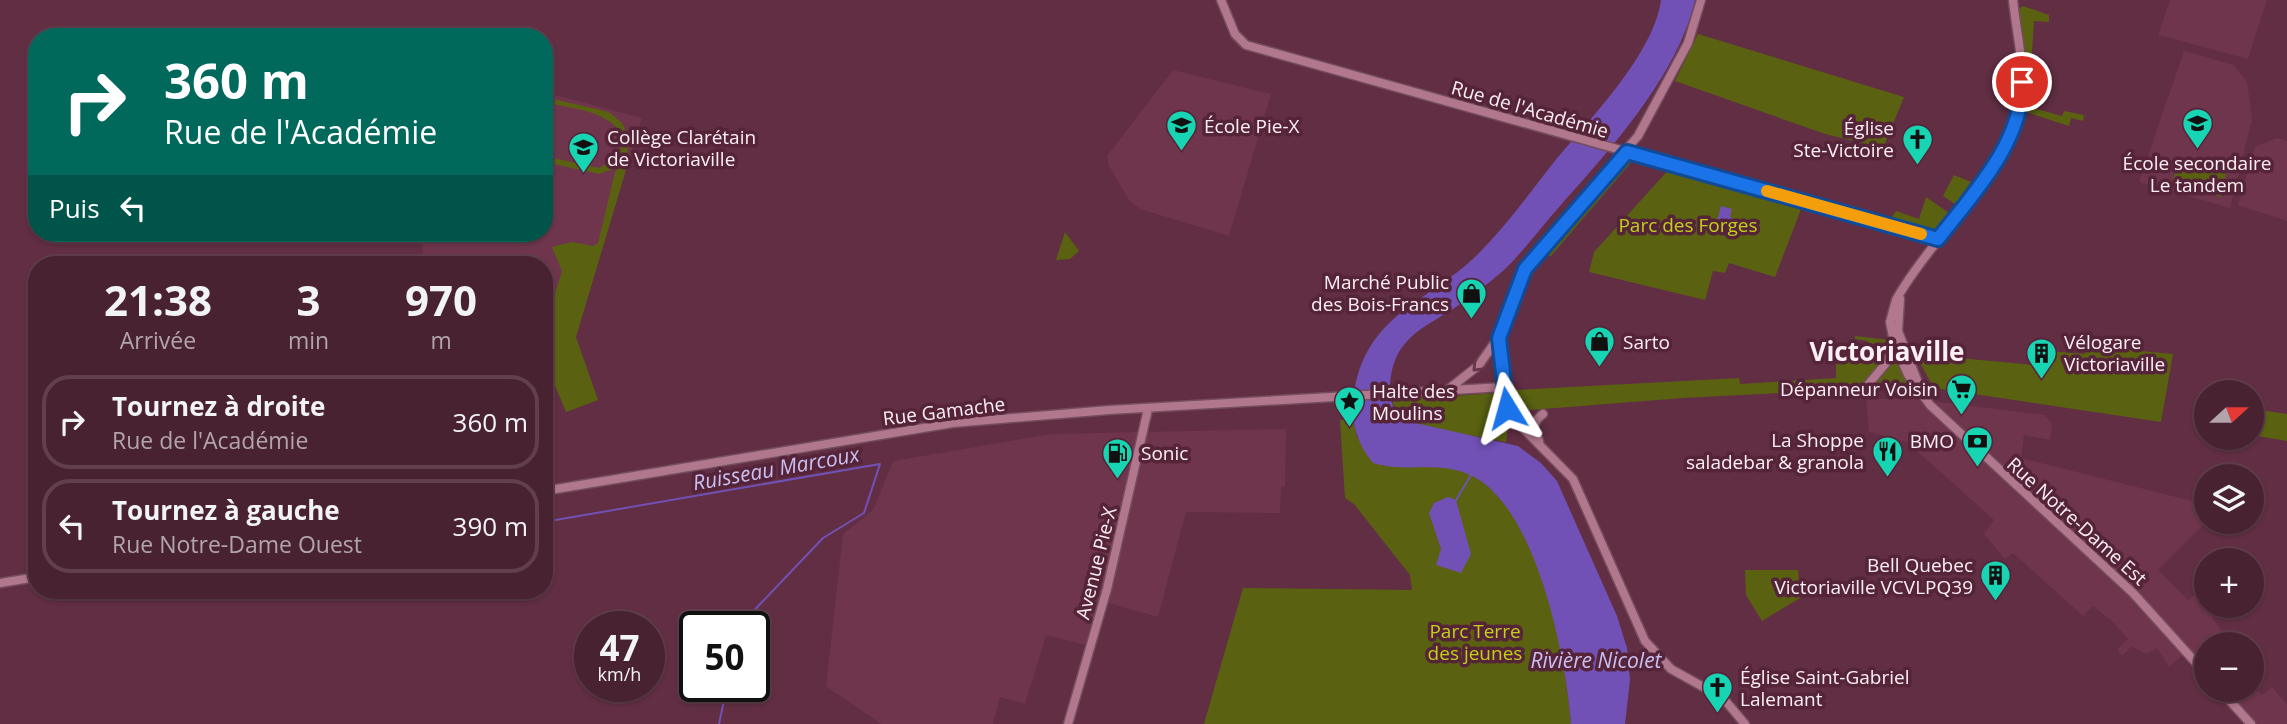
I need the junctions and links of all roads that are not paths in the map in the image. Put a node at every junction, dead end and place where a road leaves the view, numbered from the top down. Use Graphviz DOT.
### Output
graph roads {
  1 [pos="1221,0"];
  2 [pos="1701,0"];
  3 [pos="2012,0"];
  4 [pos="1638,136"];
  5 [pos="1627,152"];
  6 [pos="1647,158"];
  7 [pos="1919,234"];
  8 [pos="1938,239"];
  9 [pos="1929,253"];
  10 [pos="1900,293"];
  11 [pos="1499,338"];
  12 [pos="1894,342"];
  13 [pos="1504,387"];
  14 [pos="1448,389"];
  15 [pos="1861,393"];
  16 [pos="1922,394"];
  17 [pos="1147,409"];
  18 [pos="1543,414"];
  19 [pos="1539,441"];
  20 [pos="553,490"];
  21 [pos="28,578"];
  22 [pos="0,583"];
  23 [pos="2194,661"];
  24 [pos="2231,702"];
  25 [pos="1068,724"];
  26 [pos="1745,724"];
  27 [pos="2252,724"];
  1 -- 5 [label="street, Rue de l'Académie"];
  2 -- 4 [label="street"];
  3 -- 8 [label="street"];
  4 -- 5 [label="street"];
  4 -- 6 [label="street"];
  5 -- 6 [label="street, Rue de l'Académie"];
  5 -- 11 [label="street"];
  6 -- 7 [label="street, Rue de l'Académie"];
  7 -- 8 [label="street, Rue de l'Académie"];
  7 -- 9 [label="street"];
  8 -- 9 [label="street"];
  9 -- 10 [label="street"];
  10 -- 12 [label="street"];
  10 -- 16 [label="street"];
  11 -- 13 [label="street"];
  11 -- 14 [label="street, one-way"];
  12 -- 15 [label="street"];
  12 -- 16 [label="street"];
  13 -- 14 [label="street"];
  13 -- 19 [label="street"];
  14 -- 17 [label="street, Rue Gamache"];
  16 -- 23 [label="street, Rue Notre-Dame Est"];
  17 -- 20 [label="street, Rue Gamache"];
  17 -- 25 [label="street, Avenue Pie-X"];
  18 -- 19 [label="street"];
  19 -- 26 [label="street"];
  21 -- 22 [label="street"];
  24 -- 27 [label="street"];
}
